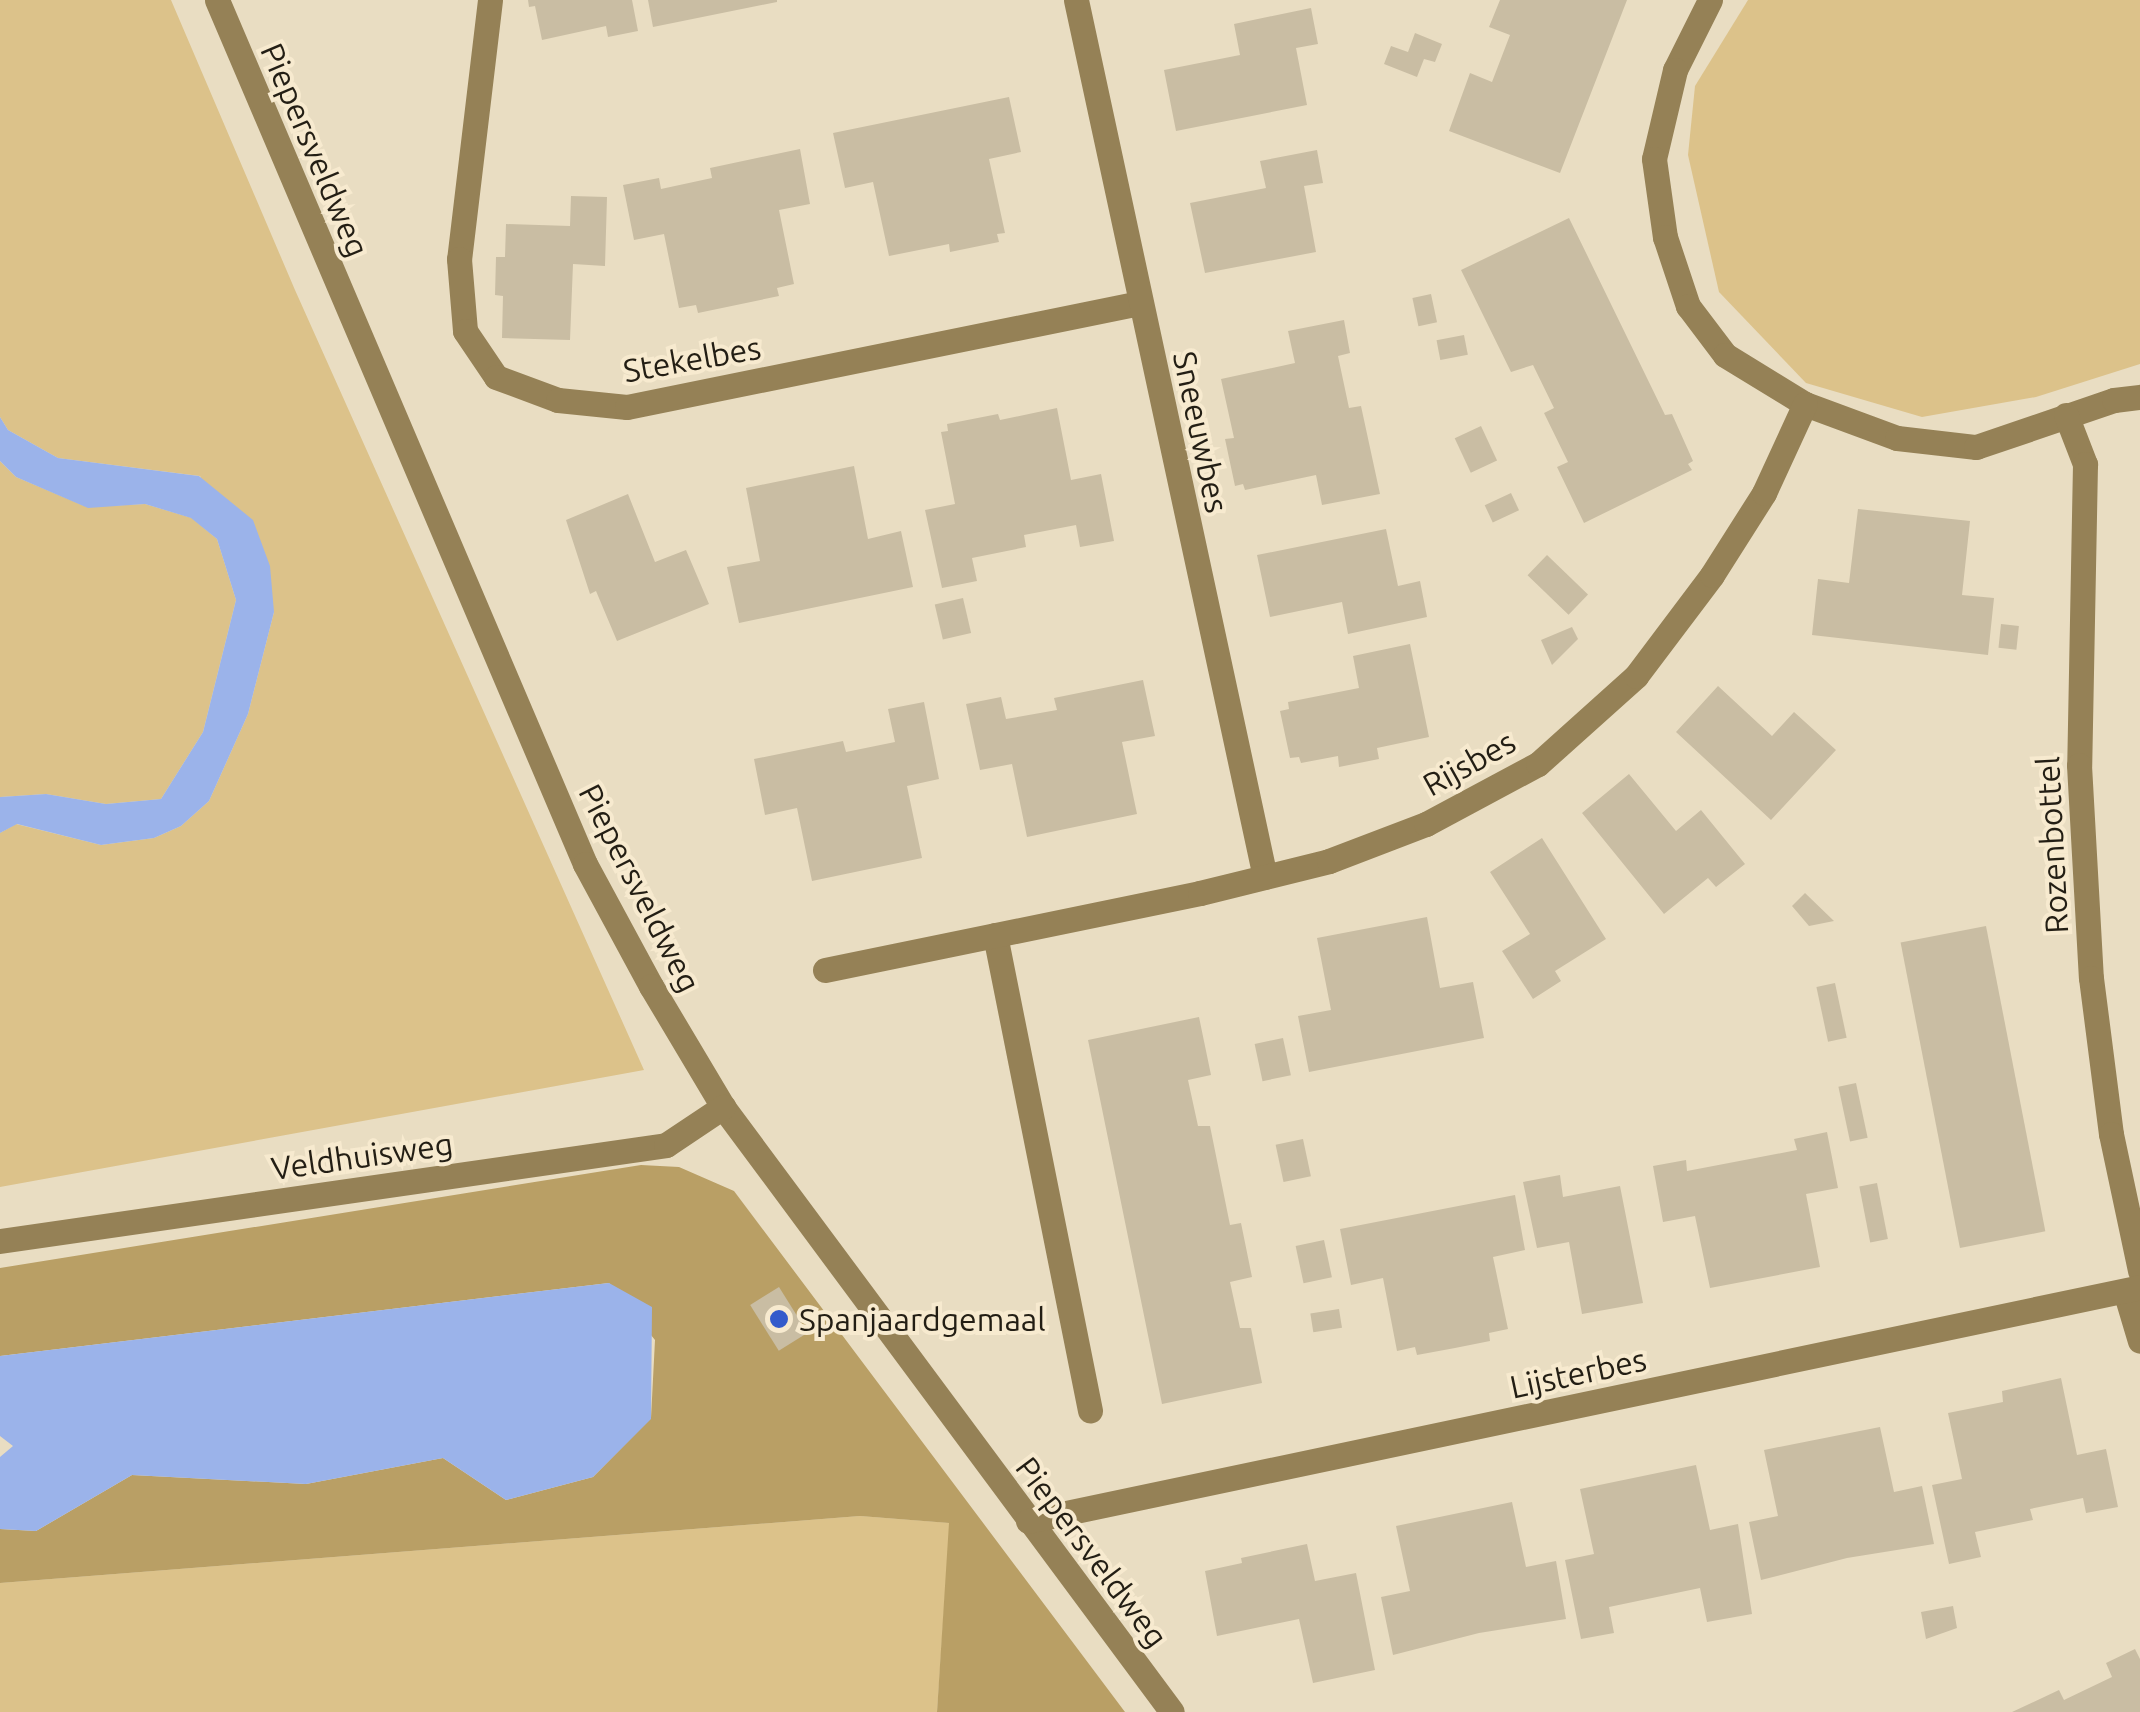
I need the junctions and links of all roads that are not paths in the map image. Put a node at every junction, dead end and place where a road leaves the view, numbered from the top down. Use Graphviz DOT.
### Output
graph roads {
  1 [pos="217,0"];
  2 [pos="490,0"];
  3 [pos="1076,0"];
  4 [pos="1710,0"];
  5 [pos="1140,303"];
  6 [pos="2140,396"];
  7 [pos="1805,404"];
  8 [pos="2066,415"];
  9 [pos="1265,876"];
  10 [pos="995,935"];
  11 [pos="825,970"];
  12 [pos="723,1107"];
  13 [pos="0,1241"];
  14 [pos="2135,1283"];
  15 [pos="2140,1341"];
  16 [pos="1090,1411"];
  17 [pos="1028,1521"];
  18 [pos="1172,1712"];
  1 -- 12 [label="street, Piepersveldweg"];
  2 -- 5 [label="street, Stekelbes"];
  3 -- 5 [label="street, Sneeuwbes"];
  4 -- 7 [label="street"];
  5 -- 9 [label="street, Sneeuwbes"];
  6 -- 8 [label="street"];
  7 -- 8 [label="street"];
  7 -- 9 [label="street, Rijsbes"];
  8 -- 14 [label="street, Rozenbottel"];
  9 -- 10 [label="street, Rijsbes"];
  10 -- 11 [label="street, Rijsbes"];
  10 -- 16 [label="street"];
  12 -- 13 [label="street, Veldhuisweg"];
  12 -- 17 [label="street, Piepersveldweg"];
  14 -- 15 [label="street, Rozenbottel"];
  14 -- 17 [label="street, Lijsterbes"];
  17 -- 18 [label="street, Piepersveldweg"];
}
